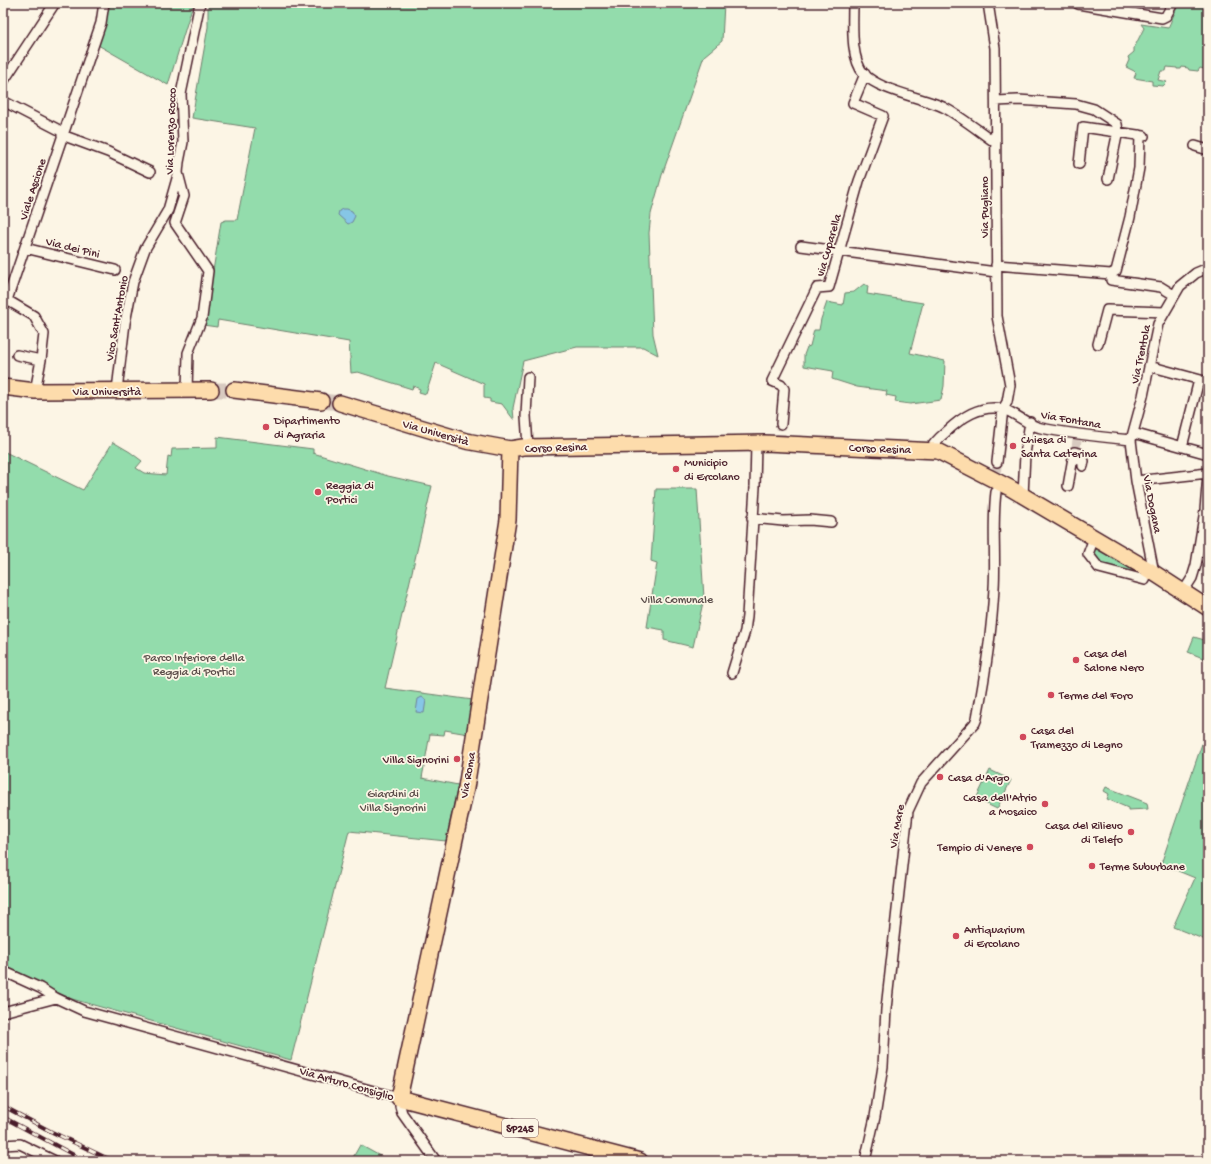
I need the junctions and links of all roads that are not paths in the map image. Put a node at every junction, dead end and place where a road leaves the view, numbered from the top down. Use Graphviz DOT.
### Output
graph roads {
  1 [pos="55,3"];
  2 [pos="104,3"];
  3 [pos="200,3"];
  4 [pos="852,3"];
  5 [pos="988,3"];
  6 [pos="1173,3"];
  7 [pos="1078,4"];
  8 [pos="865,74"];
  9 [pos="3,82"];
  10 [pos="3,101"];
  11 [pos="996,101"];
  12 [pos="1118,131"];
  13 [pos="63,133"];
  14 [pos="996,143"];
  15 [pos="1195,146"];
  16 [pos="1208,150"];
  17 [pos="1079,164"];
  18 [pos="150,172"];
  19 [pos="178,173"];
  20 [pos="1108,179"];
  21 [pos="801,246"];
  22 [pos="25,248"];
  23 [pos="840,251"];
  24 [pos="1208,268"];
  25 [pos="996,269"];
  26 [pos="115,270"];
  27 [pos="1111,274"];
  28 [pos="1174,295"];
  29 [pos="1165,312"];
  30 [pos="1098,344"];
  31 [pos="17,355"];
  32 [pos="41,360"];
  33 [pos="1149,366"];
  34 [pos="528,377"];
  35 [pos="1204,381"];
  36 [pos="3,386"];
  37 [pos="117,390"];
  38 [pos="211,390"];
  39 [pos="234,390"];
  40 [pos="35,391"];
  41 [pos="188,391"];
  42 [pos="321,401"];
  43 [pos="340,403"];
  44 [pos="1003,409"];
  45 [pos="1030,422"];
  46 [pos="781,424"];
  47 [pos="1132,436"];
  48 [pos="756,443"];
  49 [pos="528,447"];
  50 [pos="1182,447"];
  51 [pos="510,449"];
  52 [pos="930,450"];
  53 [pos="1208,454"];
  54 [pos="997,462"];
  55 [pos="1083,466"];
  56 [pos="1208,474"];
  57 [pos="1136,481"];
  58 [pos="1068,486"];
  59 [pos="996,492"];
  60 [pos="1023,496"];
  61 [pos="752,518"];
  62 [pos="831,522"];
  63 [pos="1094,538"];
  64 [pos="1152,572"];
  65 [pos="1183,592"];
  66 [pos="1208,608"];
  67 [pos="732,673"];
  68 [pos="3,971"];
  69 [pos="40,988"];
  70 [pos="56,998"];
  71 [pos="29,1005"];
  72 [pos="3,1012"];
  73 [pos="401,1098"];
  74 [pos="3,1145"];
  75 [pos="55,1161"];
  76 [pos="436,1161"];
  77 [pos="640,1161"];
  78 [pos="865,1161"];
  1 -- 9 [label="street"];
  2 -- 13 [label="street, Viale Ascione"];
  3 -- 19 [label="street, Via Lorenzo Rocco"];
  4 -- 8 [label="street"];
  5 -- 11 [label="street, Via Pugliano"];
  6 -- 7 [label="street"];
  8 -- 14 [label="street"];
  8 -- 23 [label="street, via Cuparella"];
  10 -- 13 [label="street"];
  11 -- 12 [label="street"];
  11 -- 14 [label="street, Via Pugliano"];
  12 -- 17 [label="street"];
  12 -- 20 [label="street"];
  12 -- 27 [label="street"];
  13 -- 18 [label="street"];
  13 -- 22 [label="street, Viale Ascione"];
  14 -- 25 [label="street, Via Pugliano"];
  15 -- 16 [label="street"];
  19 -- 37 [label="street, Vico Sant'Antonio"];
  19 -- 41 [label="street, Via Lorenzo Rocco"];
  21 -- 23 [label="street"];
  22 -- 26 [label="street, Via dei Pini"];
  22 -- 32 [label="street, Viale Ascione"];
  23 -- 25 [label="street"];
  23 -- 46 [label="street, via Cuparella"];
  24 -- 28 [label="street, Via Trentola"];
  25 -- 27 [label="street"];
  25 -- 44 [label="street, Via Pugliano"];
  27 -- 28 [label="street"];
  28 -- 29 [label="street, Via Trentola"];
  29 -- 30 [label="street"];
  29 -- 33 [label="street, Via Trentola"];
  31 -- 32 [label="street"];
  32 -- 40 [label="street, Viale Ascione"];
  33 -- 35 [label="street"];
  33 -- 47 [label="street, Via Trentola"];
  34 -- 49 [label="street"];
  35 -- 50 [label="street"];
  36 -- 40 [label="main road, Via Università"];
  37 -- 40 [label="main road, Via Università"];
  37 -- 41 [label="main road, Via Università"];
  38 -- 41 [label="main road, Via Università"];
  39 -- 42 [label="main road"];
  43 -- 51 [label="main road, Via Università"];
  44 -- 45 [label="street, Via Fontana"];
  44 -- 52 [label="street, Via Fontana"];
  44 -- 54 [label="street, Via Pugliano"];
  45 -- 47 [label="street, Via Fontana"];
  45 -- 60 [label="street"];
  47 -- 50 [label="street, Via Fontana"];
  47 -- 57 [label="street, Via Dogana"];
  48 -- 49 [label="main road, Corso Resina"];
  48 -- 52 [label="main road, Corso Resina"];
  48 -- 61 [label="street"];
  49 -- 51 [label="main road, Corso Resina"];
  50 -- 53 [label="street, Via Fontana"];
  51 -- 73 [label="main road, Via Roma"];
  52 -- 60 [label="main road, Corso Resina"];
  55 -- 58 [label="street"];
  56 -- 57 [label="street"];
  56 -- 65 [label="street"];
  57 -- 64 [label="street, Via Dogana"];
  59 -- 78 [label="street, Via Mare"];
  60 -- 63 [label="main road, Corso Resina"];
  61 -- 62 [label="street"];
  61 -- 67 [label="street"];
  63 -- 64 [label="main road, Corso Resina"];
  63 -- 64 [label="street"];
  64 -- 65 [label="main road, Corso Resina"];
  65 -- 66 [label="main road, Corso Resina"];
  68 -- 69 [label="street, Via Arturo Consiglio"];
  69 -- 70 [label="street, Via Arturo Consiglio"];
  69 -- 71 [label="street"];
  70 -- 71 [label="street"];
  70 -- 73 [label="street, Via Arturo Consiglio"];
  71 -- 72 [label="street"];
  73 -- 76 [label="street"];
  73 -- 77 [label="main road, Via Arturo Consiglio / SP245"];
  74 -- 75 [label="street"];
}
